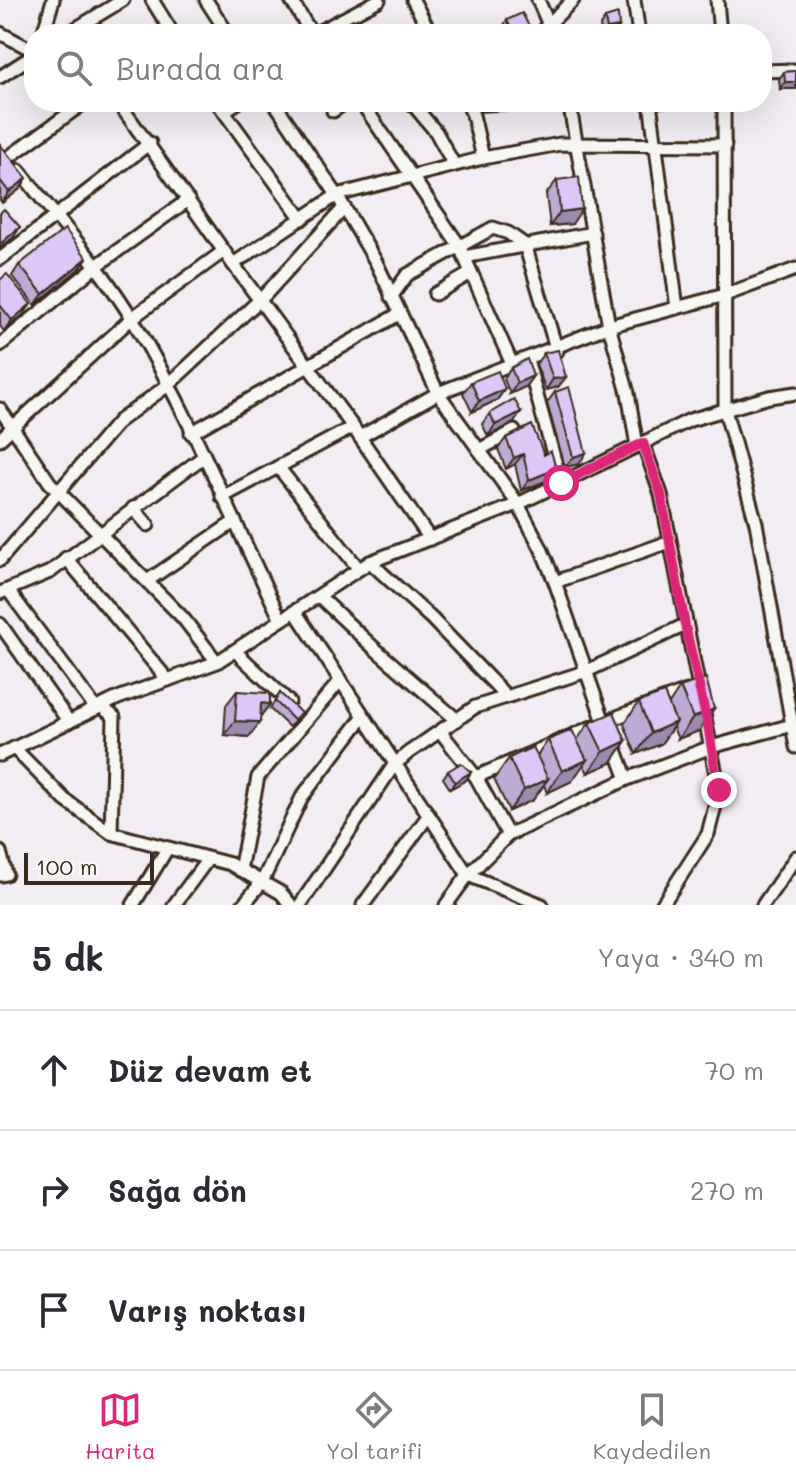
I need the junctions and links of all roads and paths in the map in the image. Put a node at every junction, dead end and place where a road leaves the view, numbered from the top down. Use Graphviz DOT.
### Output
graph roads {
  1 [pos="53,0"];
  2 [pos="123,0"];
  3 [pos="152,0"];
  4 [pos="206,0"];
  5 [pos="291,0"];
  6 [pos="379,0"];
  7 [pos="413,0"];
  8 [pos="538,0"];
  9 [pos="573,0"];
  10 [pos="634,0"];
  11 [pos="717,0"];
  12 [pos="46,24"];
  13 [pos="83,24"];
  14 [pos="167,24"];
  15 [pos="222,24"];
  16 [pos="307,24"];
  17 [pos="332,24"];
  18 [pos="426,24"];
  19 [pos="549,24"];
  20 [pos="554,24"];
  21 [pos="638,24"];
  22 [pos="719,24"];
  23 [pos="0,33"];
  24 [pos="24,47"];
  25 [pos="24,60"];
  26 [pos="796,70"];
  27 [pos="772,71"];
  28 [pos="0,77"];
  29 [pos="71,112"];
  30 [pos="126,112"];
  31 [pos="224,112"];
  32 [pos="281,112"];
  33 [pos="368,112"];
  34 [pos="419,112"];
  35 [pos="471,112"];
  36 [pos="486,112"];
  37 [pos="571,112"];
  38 [pos="652,112"];
  39 [pos="724,112"];
  40 [pos="477,129"];
  41 [pos="150,143"];
  42 [pos="578,144"];
  43 [pos="0,145"];
  44 [pos="657,145"];
  45 [pos="725,145"];
  46 [pos="9,157"];
  47 [pos="483,158"];
  48 [pos="454,165"];
  49 [pos="413,176"];
  50 [pos="337,195"];
  51 [pos="188,200"];
  52 [pos="344,208"];
  53 [pos="55,215"];
  54 [pos="302,219"];
  55 [pos="593,233"];
  56 [pos="459,245"];
  57 [pos="525,245"];
  58 [pos="224,251"];
  59 [pos="464,257"];
  60 [pos="0,259"];
  61 [pos="233,264"];
  62 [pos="95,267"];
  63 [pos="796,269"];
  64 [pos="471,273"];
  65 [pos="435,294"];
  66 [pos="725,295"];
  67 [pos="391,297"];
  68 [pos="259,300"];
  69 [pos="677,308"];
  70 [pos="399,314"];
  71 [pos="132,318"];
  72 [pos="609,326"];
  73 [pos="0,345"];
  74 [pos="556,347"];
  75 [pos="526,359"];
  76 [pos="560,362"];
  77 [pos="512,364"];
  78 [pos="308,366"];
  79 [pos="168,385"];
  80 [pos="438,393"];
  81 [pos="796,393"];
  82 [pos="0,409"];
  83 [pos="725,410"];
  84 [pos="13,429"];
  85 [pos="514,431"];
  86 [pos="357,432"];
  87 [pos="191,433"];
  88 [pos="0,439"];
  89 [pos="640,444"];
  90 [pos="479,450"];
  91 [pos="585,454"];
  92 [pos="203,457"];
  93 [pos="278,467"];
  94 [pos="589,469"];
  95 [pos="561,483"];
  96 [pos="57,491"];
  97 [pos="222,497"];
  98 [pos="518,504"];
  99 [pos="133,508"];
  100 [pos="234,522"];
  101 [pos="148,525"];
  102 [pos="99,532"];
  103 [pos="430,539"];
  104 [pos="669,542"];
  105 [pos="66,558"];
  106 [pos="0,560"];
  107 [pos="364,566"];
  108 [pos="147,581"];
  109 [pos="555,582"];
  110 [pos="4,592"];
  111 [pos="319,596"];
  112 [pos="295,611"];
  113 [pos="281,620"];
  114 [pos="0,624"];
  115 [pos="685,625"];
  116 [pos="235,651"];
  117 [pos="217,662"];
  118 [pos="587,671"];
  119 [pos="168,680"];
  120 [pos="340,681"];
  121 [pos="699,687"];
  122 [pos="507,697"];
  123 [pos="98,708"];
  124 [pos="363,717"];
  125 [pos="307,719"];
  126 [pos="457,720"];
  127 [pos="69,722"];
  128 [pos="604,722"];
  129 [pos="792,725"];
  130 [pos="440,731"];
  131 [pos="711,747"];
  132 [pos="796,747"];
  133 [pos="14,748"];
  134 [pos="0,755"];
  135 [pos="394,765"];
  136 [pos="476,777"];
  137 [pos="627,779"];
  138 [pos="428,816"];
  139 [pos="111,833"];
  140 [pos="508,835"];
  141 [pos="167,849"];
  142 [pos="0,852"];
  143 [pos="796,857"];
  144 [pos="208,859"];
  145 [pos="240,870"];
  146 [pos="0,875"];
  147 [pos="468,875"];
  148 [pos="262,882"];
  149 [pos="514,900"];
  150 [pos="133,905"];
  151 [pos="174,905"];
  152 [pos="243,905"];
  153 [pos="291,905"];
  154 [pos="300,905"];
  155 [pos="363,905"];
  156 [pos="446,905"];
  157 [pos="542,905"];
  158 [pos="662,905"];
  159 [pos="763,905"];
  1 -- 12 [label="street"];
  2 -- 13 [label="street"];
  3 -- 14 [label="street"];
  4 -- 15 [label="street"];
  5 -- 16 [label="street"];
  6 -- 17 [label="street"];
  7 -- 18 [label="street"];
  8 -- 19 [label="street"];
  9 -- 20 [label="street"];
  10 -- 21 [label="street"];
  11 -- 22 [label="street"];
  23 -- 24 [label="street"];
  25 -- 28 [label="street"];
  26 -- 27 [label="street"];
  29 -- 46 [label="street"];
  30 -- 41 [label="street"];
  31 -- 54 [label="street"];
  32 -- 50 [label="street"];
  33 -- 49 [label="street"];
  34 -- 48 [label="street"];
  35 -- 40 [label="street"];
  36 -- 40 [label="street"];
  37 -- 42 [label="street"];
  38 -- 44 [label="street"];
  39 -- 45 [label="street"];
  40 -- 47 [label="street"];
  41 -- 51 [label="street"];
  41 -- 53 [label="street"];
  42 -- 44 [label="street"];
  42 -- 47 [label="street"];
  42 -- 55 [label="street"];
  43 -- 46 [label="street"];
  44 -- 45 [label="street"];
  44 -- 69 [label="street"];
  45 -- 66 [label="street"];
  46 -- 53 [label="street"];
  47 -- 48 [label="street"];
  48 -- 49 [label="street"];
  49 -- 50 [label="street"];
  49 -- 56 [label="street"];
  50 -- 52 [label="street"];
  50 -- 54 [label="street"];
  51 -- 58 [label="street"];
  51 -- 62 [label="street"];
  52 -- 67 [label="street"];
  52 -- 68 [label="street"];
  53 -- 60 [label="street"];
  53 -- 62 [label="street"];
  54 -- 61 [label="street"];
  55 -- 57 [label="street"];
  55 -- 72 [label="street"];
  56 -- 57 [label="street"];
  56 -- 59 [label="street"];
  56 -- 67 [label="street"];
  57 -- 59 [label="street"];
  57 -- 74 [label="street"];
  58 -- 61 [label="street"];
  58 -- 71 [label="street"];
  59 -- 64 [label="street"];
  61 -- 68 [label="street"];
  62 -- 71 [label="street"];
  62 -- 73 [label="street"];
  63 -- 66 [label="street"];
  64 -- 65 [label="street"];
  64 -- 77 [label="street"];
  66 -- 69 [label="street"];
  66 -- 83 [label="street"];
  67 -- 70 [label="street"];
  68 -- 78 [label="street"];
  68 -- 79 [label="street"];
  69 -- 72 [label="street"];
  70 -- 78 [label="street"];
  70 -- 80 [label="street"];
  71 -- 79 [label="street"];
  71 -- 84 [label="street"];
  72 -- 74 [label="street"];
  72 -- 89 [label="street"];
  74 -- 75 [label="street"];
  74 -- 76 [label="street"];
  75 -- 77 [label="street"];
  75 -- 95 [label="street"];
  77 -- 80 [label="street"];
  78 -- 86 [label="street"];
  78 -- 87 [label="street"];
  79 -- 87 [label="street"];
  79 -- 96 [label="street"];
  80 -- 86 [label="street"];
  80 -- 90 [label="street"];
  81 -- 83 [label="street"];
  82 -- 84 [label="street"];
  83 -- 89 [label="street"];
  83 -- 129 [label="street"];
  84 -- 88 [label="street"];
  84 -- 96 [label="street"];
  85 -- 90 [label="street"];
  86 -- 93 [label="street"];
  86 -- 103 [label="street"];
  87 -- 92 [label="street"];
  89 -- 94 [label="street"];
  89 -- 104 [label="street"];
  90 -- 98 [label="street"];
  91 -- 94 [label="street"];
  92 -- 97 [label="street"];
  92 -- 99 [label="street"];
  93 -- 97 [label="street"];
  93 -- 107 [label="street"];
  94 -- 95 [label="street"];
  95 -- 98 [label="street"];
  96 -- 102 [label="street"];
  96 -- 106 [label="street"];
  97 -- 100 [label="street"];
  98 -- 103 [label="street"];
  98 -- 109 [label="street"];
  99 -- 101 [label="street"];
  99 -- 102 [label="street"];
  100 -- 108 [label="street"];
  100 -- 113 [label="street"];
  102 -- 105 [label="street"];
  102 -- 108 [label="street"];
  103 -- 107 [label="street"];
  104 -- 109 [label="street"];
  104 -- 115 [label="street"];
  105 -- 110 [label="street"];
  105 -- 119 [label="street"];
  107 -- 111 [label="street"];
  107 -- 122 [label="street"];
  108 -- 117 [label="street"];
  109 -- 118 [label="street"];
  110 -- 123 [label="street"];
  111 -- 112 [label="street"];
  111 -- 126 [label="street"];
  112 -- 113 [label="street"];
  112 -- 120 [label="street"];
  113 -- 116 [label="street"];
  114 -- 127 [label="street"];
  115 -- 118 [label="street"];
  115 -- 121 [label="street"];
  116 -- 117 [label="street"];
  116 -- 125 [label="street"];
  117 -- 119 [label="street"];
  118 -- 122 [label="street"];
  118 -- 128 [label="street"];
  119 -- 123 [label="street"];
  120 -- 124 [label="street"];
  120 -- 125 [label="street"];
  121 -- 128 [label="street"];
  121 -- 131 [label="street"];
  122 -- 126 [label="street"];
  123 -- 127 [label="street"];
  123 -- 139 [label="street"];
  124 -- 135 [label="street"];
  124 -- 148 [label="street"];
  125 -- 145 [label="street"];
  126 -- 130 [label="street"];
  127 -- 133 [label="street"];
  128 -- 136 [label="street"];
  128 -- 137 [label="street"];
  129 -- 131 [label="street"];
  129 -- 132 [label="street"];
  130 -- 135 [label="street"];
  130 -- 136 [label="street"];
  131 -- 137 [label="street"];
  131 -- 158 [label="street"];
  133 -- 134 [label="street"];
  133 -- 139 [label="street"];
  135 -- 138 [label="street"];
  135 -- 154 [label="street"];
  136 -- 140 [label="street"];
  137 -- 140 [label="street"];
  138 -- 147 [label="street"];
  138 -- 155 [label="street"];
  139 -- 141 [label="street"];
  140 -- 147 [label="street"];
  141 -- 144 [label="street"];
  141 -- 150 [label="street"];
  142 -- 146 [label="street"];
  143 -- 159 [label="street"];
  144 -- 145 [label="street"];
  144 -- 151 [label="street"];
  145 -- 148 [label="street"];
  147 -- 149 [label="street"];
  147 -- 156 [label="street"];
  148 -- 152 [label="street"];
  148 -- 153 [label="street"];
  149 -- 157 [label="street"];
}
